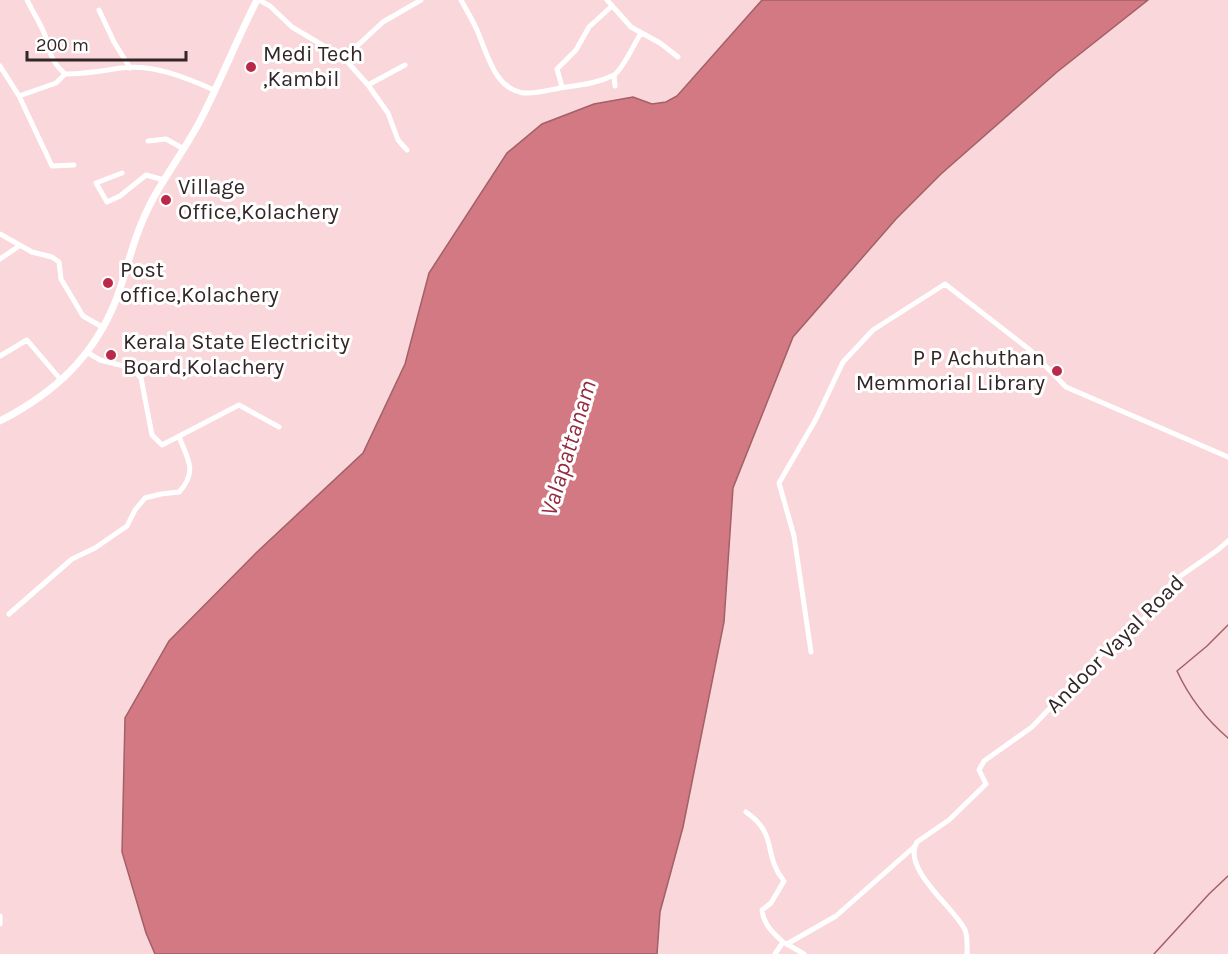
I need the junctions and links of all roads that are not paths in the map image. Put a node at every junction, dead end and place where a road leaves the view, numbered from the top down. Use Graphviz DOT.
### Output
graph roads {
  1 [pos="27,0"];
  2 [pos="258,0"];
  3 [pos="420,0"];
  4 [pos="461,0"];
  5 [pos="607,0"];
  6 [pos="612,6"];
  7 [pos="99,10"];
  8 [pos="641,33"];
  9 [pos="678,57"];
  10 [pos="344,58"];
  11 [pos="405,64"];
  12 [pos="0,66"];
  13 [pos="130,68"];
  14 [pos="65,74"];
  15 [pos="614,75"];
  16 [pos="368,85"];
  17 [pos="615,86"];
  18 [pos="562,87"];
  19 [pos="214,90"];
  20 [pos="19,96"];
  21 [pos="148,141"];
  22 [pos="184,148"];
  23 [pos="407,150"];
  24 [pos="74,165"];
  25 [pos="122,173"];
  26 [pos="164,180"];
  27 [pos="0,234"];
  28 [pos="19,246"];
  29 [pos="0,259"];
  30 [pos="104,328"];
  31 [pos="88,353"];
  32 [pos="0,356"];
  33 [pos="61,380"];
  34 [pos="0,421"];
  35 [pos="279,427"];
  36 [pos="179,437"];
  37 [pos="1228,457"];
  38 [pos="1228,541"];
  39 [pos="9,614"];
  40 [pos="811,652"];
  41 [pos="746,812"];
  42 [pos="914,847"];
  43 [pos="0,916"];
  44 [pos="0,924"];
  45 [pos="785,943"];
  46 [pos="775,954"];
  47 [pos="804,954"];
  48 [pos="968,954"];
  1 -- 14 [label="street"];
  2 -- 10 [label="street"];
  2 -- 19 [label="main road"];
  3 -- 10 [label="street"];
  4 -- 18 [label="street"];
  5 -- 6 [label="street"];
  6 -- 8 [label="street"];
  6 -- 18 [label="street"];
  7 -- 13 [label="street"];
  8 -- 9 [label="street"];
  8 -- 15 [label="street"];
  10 -- 16 [label="street"];
  11 -- 16 [label="street"];
  12 -- 20 [label="street"];
  13 -- 14 [label="street"];
  13 -- 19 [label="street"];
  14 -- 20 [label="street"];
  15 -- 17 [label="street"];
  15 -- 18 [label="street"];
  16 -- 23 [label="street"];
  19 -- 22 [label="main road"];
  20 -- 24 [label="street"];
  21 -- 22 [label="street"];
  22 -- 26 [label="main road"];
  25 -- 26 [label="street"];
  26 -- 30 [label="main road"];
  27 -- 28 [label="street"];
  28 -- 29 [label="street"];
  28 -- 30 [label="street"];
  30 -- 31 [label="main road"];
  31 -- 33 [label="main road"];
  31 -- 36 [label="street"];
  32 -- 33 [label="street"];
  33 -- 34 [label="main road"];
  35 -- 36 [label="street"];
  36 -- 39 [label="street"];
  37 -- 40 [label="street"];
  38 -- 42 [label="street, Andoor Vayal Road"];
  41 -- 45 [label="street"];
  42 -- 45 [label="street"];
  42 -- 48 [label="street"];
  43 -- 44 [label="street"];
  45 -- 46 [label="street"];
  45 -- 47 [label="street"];
}
